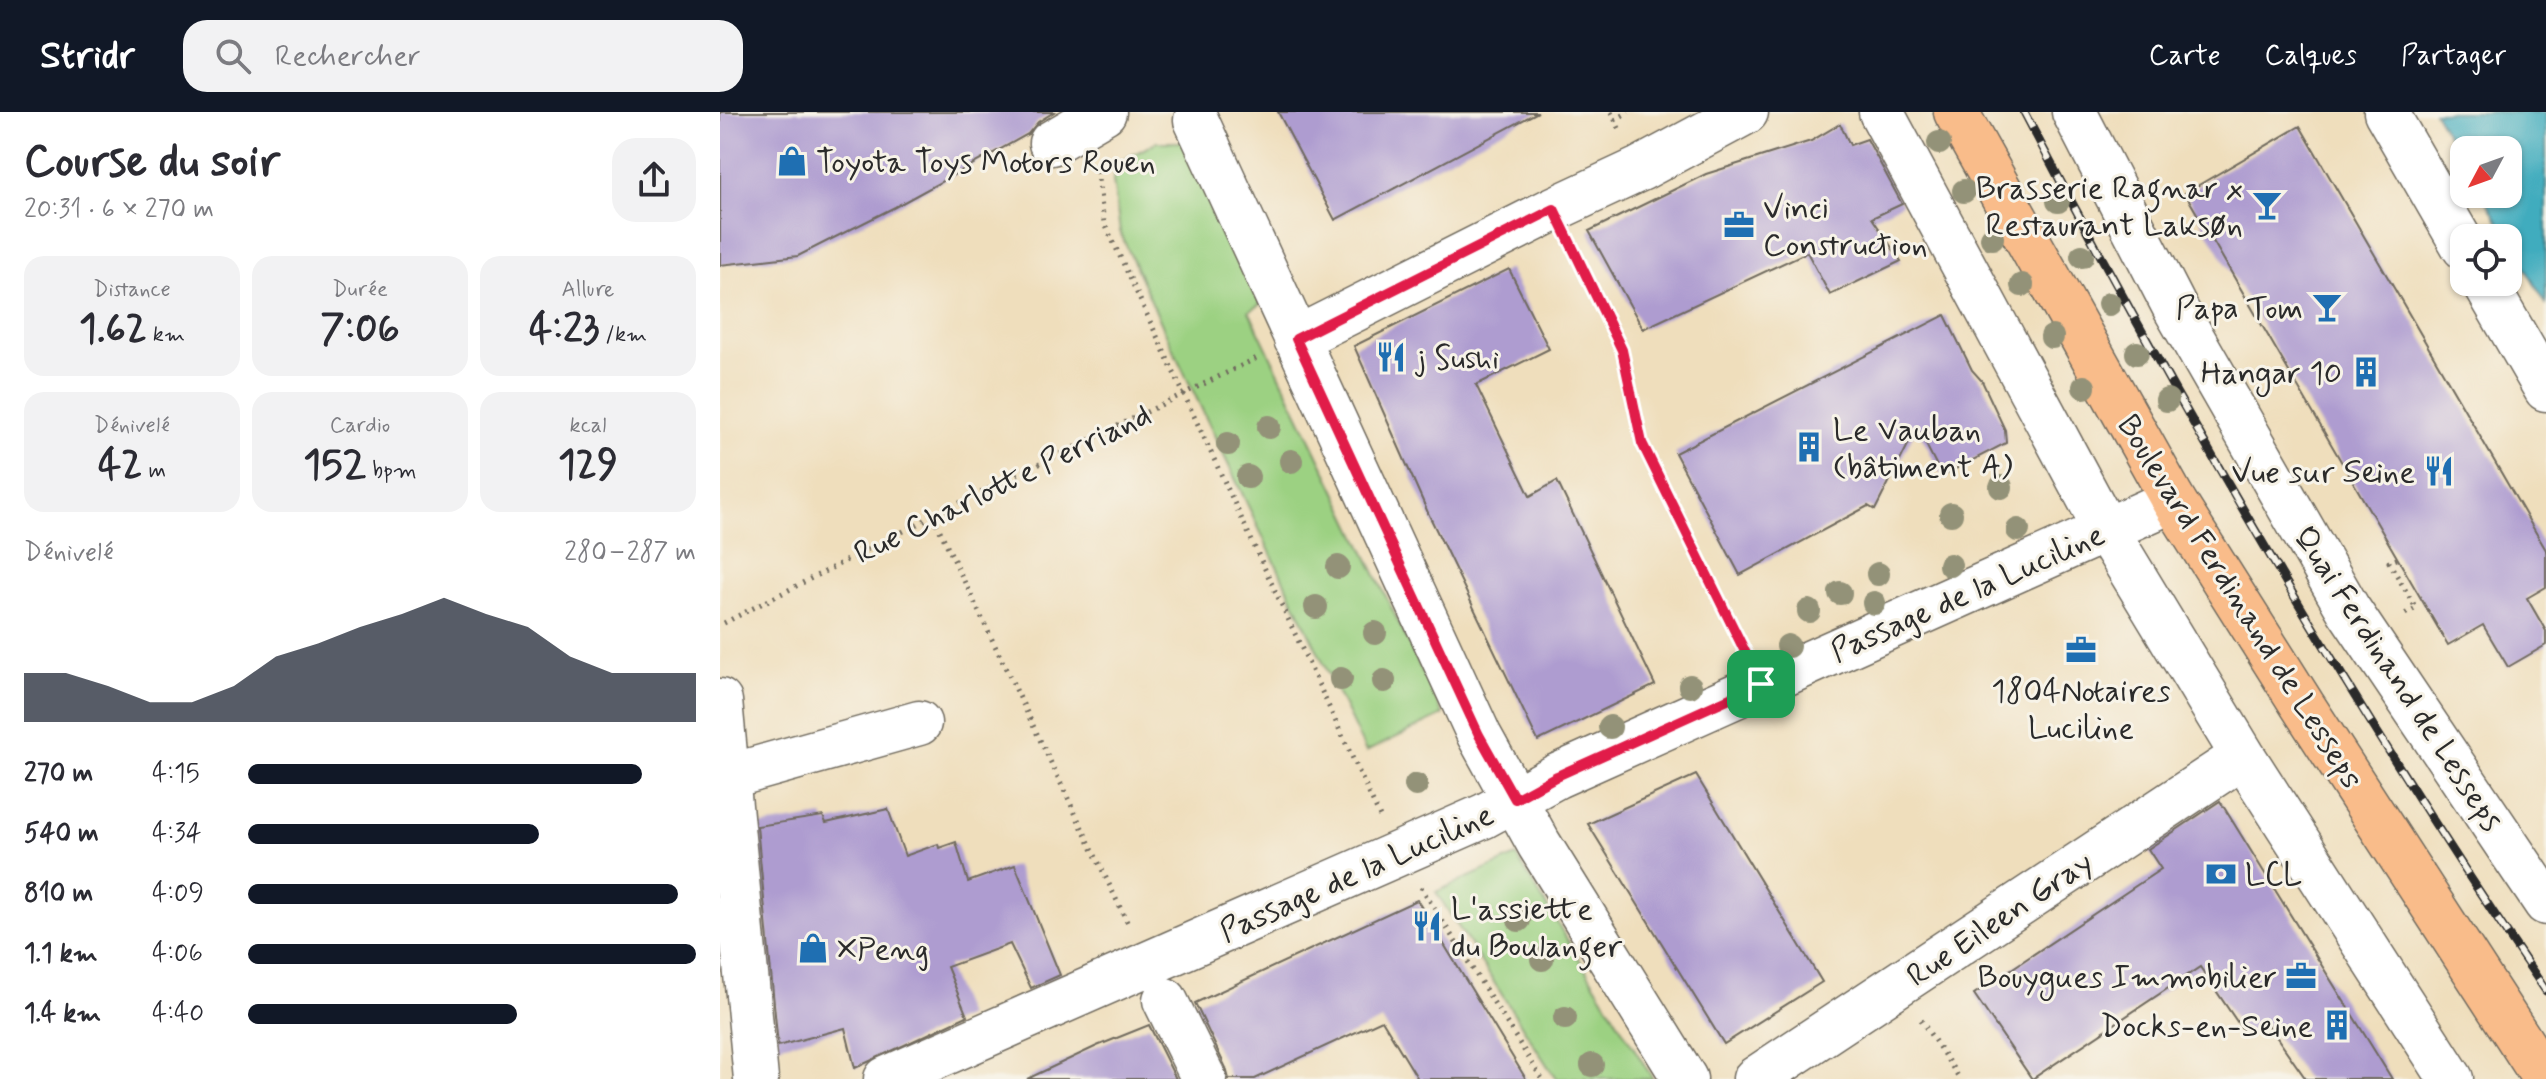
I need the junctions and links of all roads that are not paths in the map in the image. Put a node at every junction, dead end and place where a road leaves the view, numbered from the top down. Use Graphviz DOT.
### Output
graph roads {
  1 [pos="1104,112"];
  2 [pos="1746,112"];
  3 [pos="1881,112"];
  4 [pos="1956,112"];
  5 [pos="2074,112"];
  6 [pos="2386,112"];
  7 [pos="1196,120"];
  8 [pos="1051,143"];
  9 [pos="2451,224"];
  10 [pos="2492,296"];
  11 [pos="1280,347"];
  12 [pos="2546,389"];
  13 [pos="2173,500"];
  14 [pos="2106,530"];
  15 [pos="720,701"];
  16 [pos="919,723"];
  17 [pos="2243,756"];
  18 [pos="727,777"];
  19 [pos="1515,799"];
  20 [pos="2546,903"];
  21 [pos="1165,1000"];
  22 [pos="756,1079"];
  23 [pos="886,1079"];
  24 [pos="1204,1079"];
  25 [pos="1685,1079"];
  26 [pos="1755,1079"];
  27 [pos="2451,1079"];
  28 [pos="2545,1079"];
  1 -- 8 [label="street"];
  2 -- 11 [label="street"];
  3 -- 14 [label="street"];
  4 -- 13 [label="main road, Boulevard Ferdinand de Lesseps"];
  5 -- 20 [label="street, Quai Ferdinand de Lesseps"];
  6 -- 9 [label="street"];
  7 -- 11 [label="street"];
  10 -- 12 [label="street"];
  11 -- 19 [label="street"];
  13 -- 14 [label="street, Passage de la Luciline"];
  13 -- 28 [label="main road, Boulevard Ferdinand de Lesseps"];
  14 -- 17 [label="street"];
  14 -- 19 [label="street, Passage de la Luciline"];
  15 -- 18 [label="street"];
  16 -- 18 [label="street"];
  17 -- 26 [label="street, Rue Eileen Gray"];
  17 -- 27 [label="street"];
  18 -- 22 [label="street"];
  19 -- 23 [label="street, Passage de la Luciline"];
  19 -- 25 [label="street"];
  21 -- 24 [label="street"];
}
